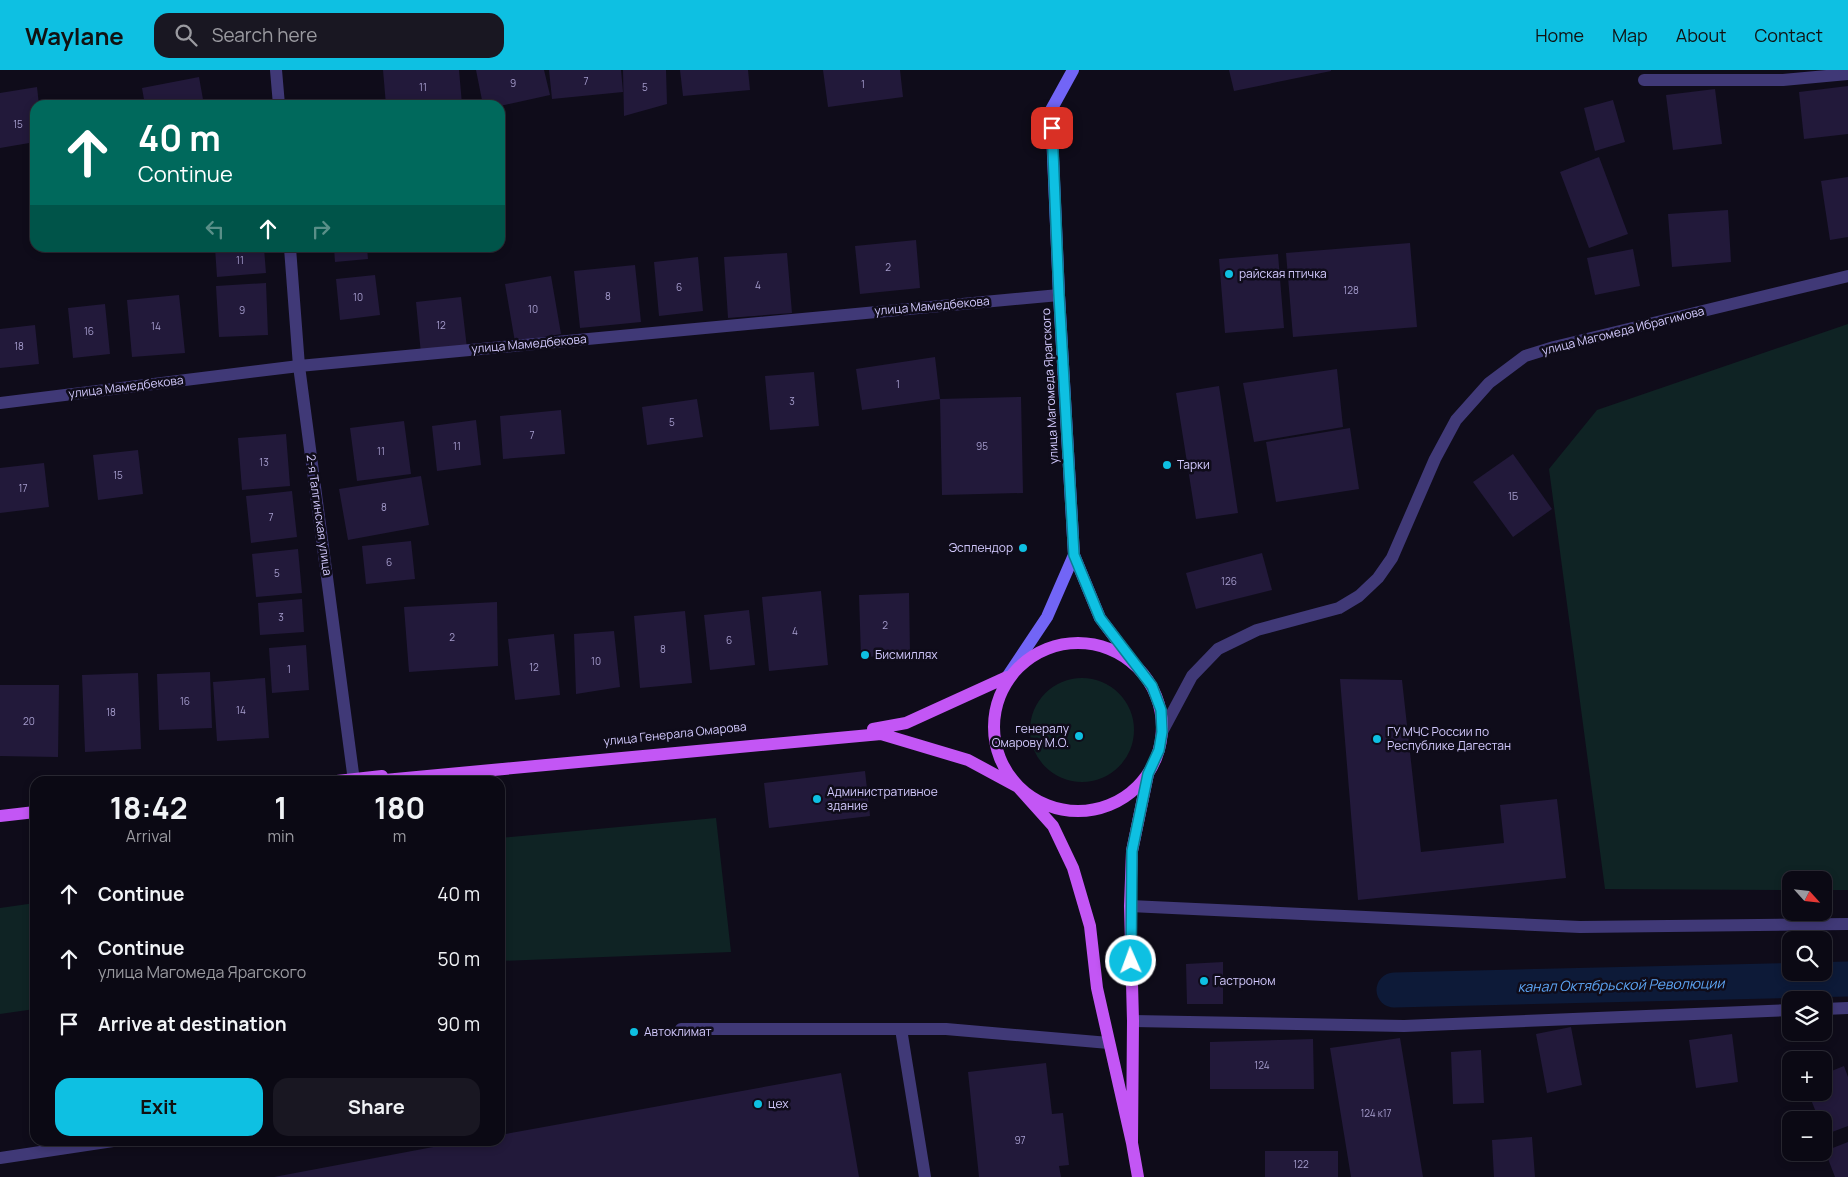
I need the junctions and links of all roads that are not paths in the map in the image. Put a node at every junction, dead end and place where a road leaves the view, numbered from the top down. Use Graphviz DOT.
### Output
graph roads {
  1 [pos="276,70"];
  2 [pos="1073,70"];
  3 [pos="1848,74"];
  4 [pos="1644,80"];
  5 [pos="279,100"];
  6 [pos="290,252"];
  7 [pos="1848,276"];
  8 [pos="1059,295"];
  9 [pos="299,366"];
  10 [pos="0,403"];
  11 [pos="1074,555"];
  12 [pos="1136,666"];
  13 [pos="1007,677"];
  14 [pos="1162,732"];
  15 [pos="1148,774"];
  16 [pos="353,776"];
  17 [pos="395,776"];
  18 [pos="428,776"];
  19 [pos="1018,787"];
  20 [pos="30,813"];
  21 [pos="0,816"];
  22 [pos="30,818"];
  23 [pos="0,821"];
  24 [pos="1130,906"];
  25 [pos="1848,924"];
  26 [pos="1848,1008"];
  27 [pos="1832,1009"];
  28 [pos="1782,1010"];
  29 [pos="1133,1021"];
  30 [pos="901,1028"];
  31 [pos="682,1029"];
  32 [pos="1109,1042"];
  33 [pos="1132,1143"];
  34 [pos="80,1146"];
  35 [pos="0,1158"];
  36 [pos="924,1177"];
  37 [pos="1138,1177"];
  1 -- 5 [label="street"];
  2 -- 8 [label="street, улица Магомеда Ярагского"];
  3 -- 4 [label="street"];
  6 -- 9 [label="street, 2-я Талгинская улица"];
  7 -- 14 [label="street, улица Магомеда Ибрагимова"];
  8 -- 9 [label="street, улица Мамедбекова"];
  8 -- 11 [label="street, улица Магомеда Ярагского"];
  9 -- 10 [label="street, улица Мамедбекова"];
  9 -- 16 [label="street, 2-я Талгинская улица"];
  11 -- 12 [label="street"];
  11 -- 13 [label="street"];
  12 -- 13 [label="main road"];
  12 -- 14 [label="main road"];
  13 -- 17 [label="main road, улица Генерала Омарова"];
  13 -- 19 [label="main road"];
  14 -- 15 [label="main road"];
  15 -- 19 [label="main road"];
  15 -- 24 [label="main road"];
  18 -- 19 [label="main road, улица Генерала Омарова"];
  19 -- 32 [label="main road"];
  20 -- 21 [label="main road"];
  22 -- 23 [label="main road"];
  24 -- 25 [label="street"];
  24 -- 29 [label="main road"];
  26 -- 27 [label="street"];
  28 -- 29 [label="street"];
  29 -- 33 [label="main road"];
  30 -- 31 [label="street"];
  30 -- 32 [label="street"];
  30 -- 36 [label="street"];
  32 -- 33 [label="main road"];
  33 -- 37 [label="main road"];
  34 -- 35 [label="street"];
}
